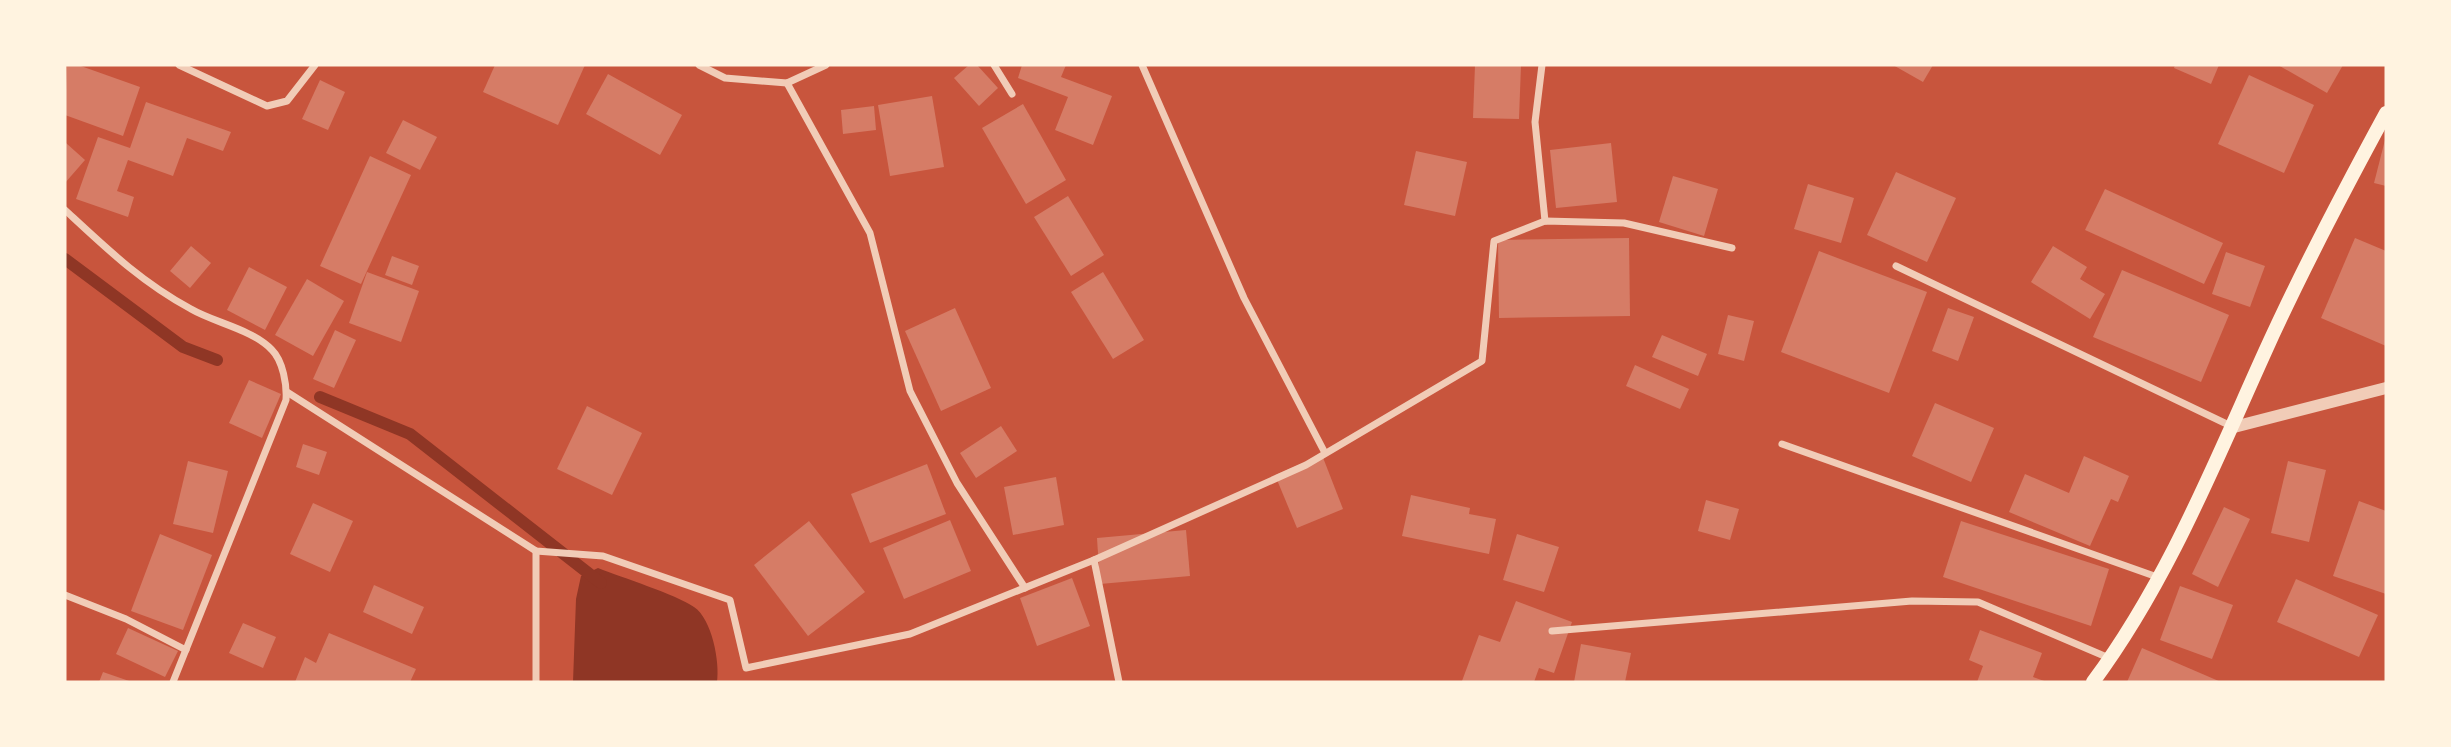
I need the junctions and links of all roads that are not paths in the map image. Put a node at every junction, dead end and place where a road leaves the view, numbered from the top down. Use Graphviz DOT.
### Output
graph roads {
  1 [pos="179,65"];
  2 [pos="315,65"];
  3 [pos="699,65"];
  4 [pos="826,65"];
  5 [pos="994,65"];
  6 [pos="1142,65"];
  7 [pos="1542,65"];
  8 [pos="787,83"];
  9 [pos="1012,94"];
  10 [pos="2386,113"];
  11 [pos="65,210"];
  12 [pos="1545,221"];
  13 [pos="1732,248"];
  14 [pos="1896,266"];
  15 [pos="2386,388"];
  16 [pos="286,392"];
  17 [pos="2234,427"];
  18 [pos="1782,444"];
  19 [pos="1325,453"];
  20 [pos="538,551"];
  21 [pos="1094,560"];
  22 [pos="2160,578"];
  23 [pos="1025,588"];
  24 [pos="65,595"];
  25 [pos="1552,631"];
  26 [pos="186,650"];
  27 [pos="2110,659"];
  28 [pos="173,682"];
  29 [pos="536,682"];
  30 [pos="1119,682"];
  31 [pos="2093,682"];
  1 -- 2 [label="street"];
  3 -- 8 [label="street"];
  4 -- 8 [label="street"];
  5 -- 9 [label="street"];
  6 -- 19 [label="street"];
  7 -- 12 [label="street"];
  8 -- 23 [label="street"];
  10 -- 17 [label="main road"];
  11 -- 16 [label="street"];
  12 -- 13 [label="street"];
  12 -- 19 [label="street"];
  14 -- 17 [label="street"];
  15 -- 17 [label="street"];
  16 -- 20 [label="street"];
  16 -- 26 [label="street"];
  17 -- 22 [label="main road"];
  18 -- 22 [label="street"];
  19 -- 21 [label="street"];
  20 -- 23 [label="street"];
  20 -- 29 [label="street"];
  21 -- 23 [label="street"];
  21 -- 30 [label="street"];
  22 -- 27 [label="main road"];
  24 -- 26 [label="street"];
  25 -- 27 [label="street"];
  26 -- 28 [label="street"];
  27 -- 31 [label="main road"];
}
